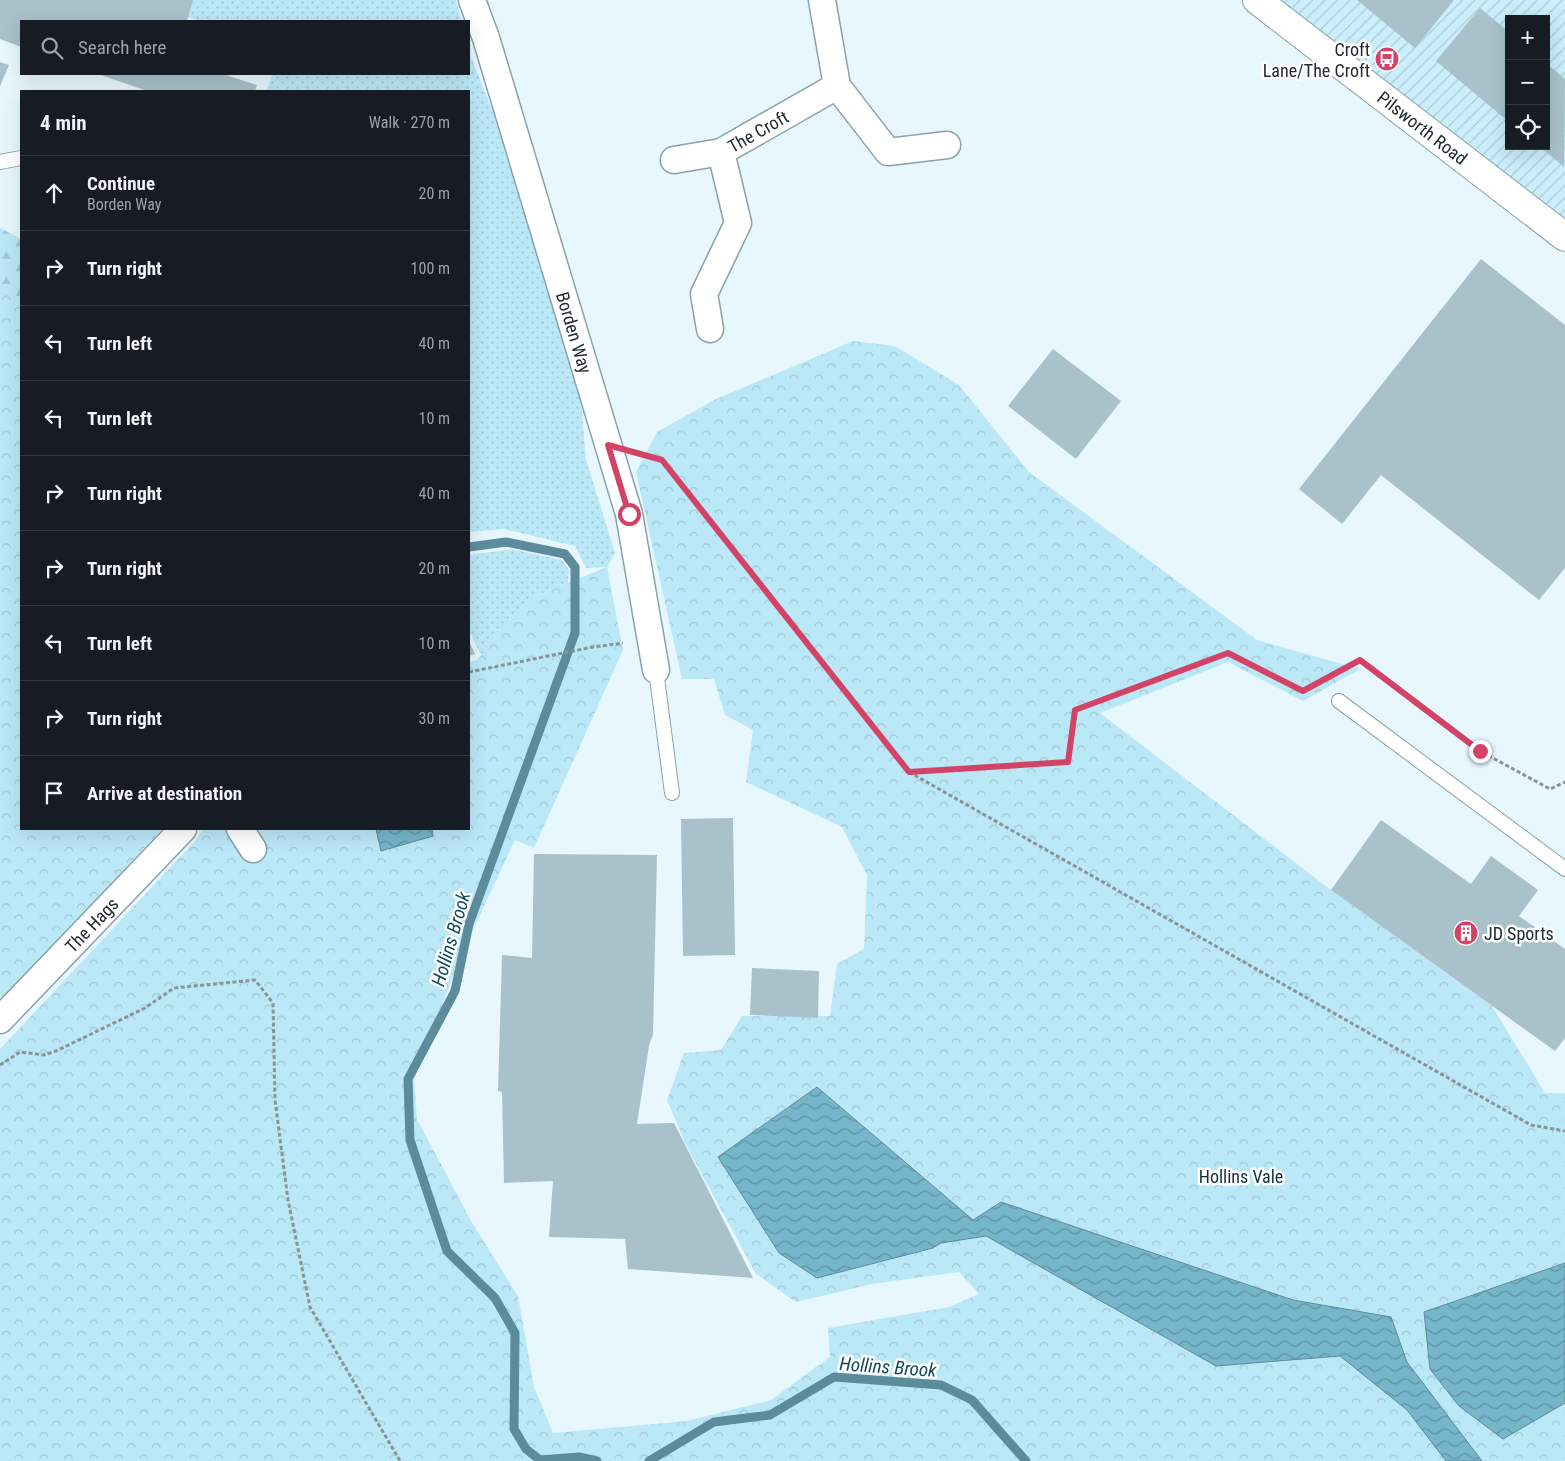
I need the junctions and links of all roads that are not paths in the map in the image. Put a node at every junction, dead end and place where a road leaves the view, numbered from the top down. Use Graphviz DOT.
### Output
graph roads {
  1 [pos="472,0"];
  2 [pos="822,0"];
  3 [pos="1257,0"];
  4 [pos="837,86"];
  5 [pos="947,145"];
  6 [pos="721,152"];
  7 [pos="20,158"];
  8 [pos="674,160"];
  9 [pos="0,162"];
  10 [pos="1565,236"];
  11 [pos="710,330"];
  12 [pos="656,670"];
  13 [pos="1339,702"];
  14 [pos="672,793"];
  15 [pos="181,830"];
  16 [pos="1565,869"];
  17 [pos="0,1020"];
  1 -- 12 [label="street, Borden Way"];
  2 -- 4 [label="street"];
  3 -- 10 [label="street, Pilsworth Road"];
  4 -- 5 [label="street"];
  4 -- 6 [label="street, The Croft"];
  6 -- 8 [label="street, The Croft"];
  6 -- 11 [label="street"];
  7 -- 9 [label="lane"];
  12 -- 14 [label="lane"];
  13 -- 16 [label="lane"];
  15 -- 17 [label="street, The Hags"];
}
